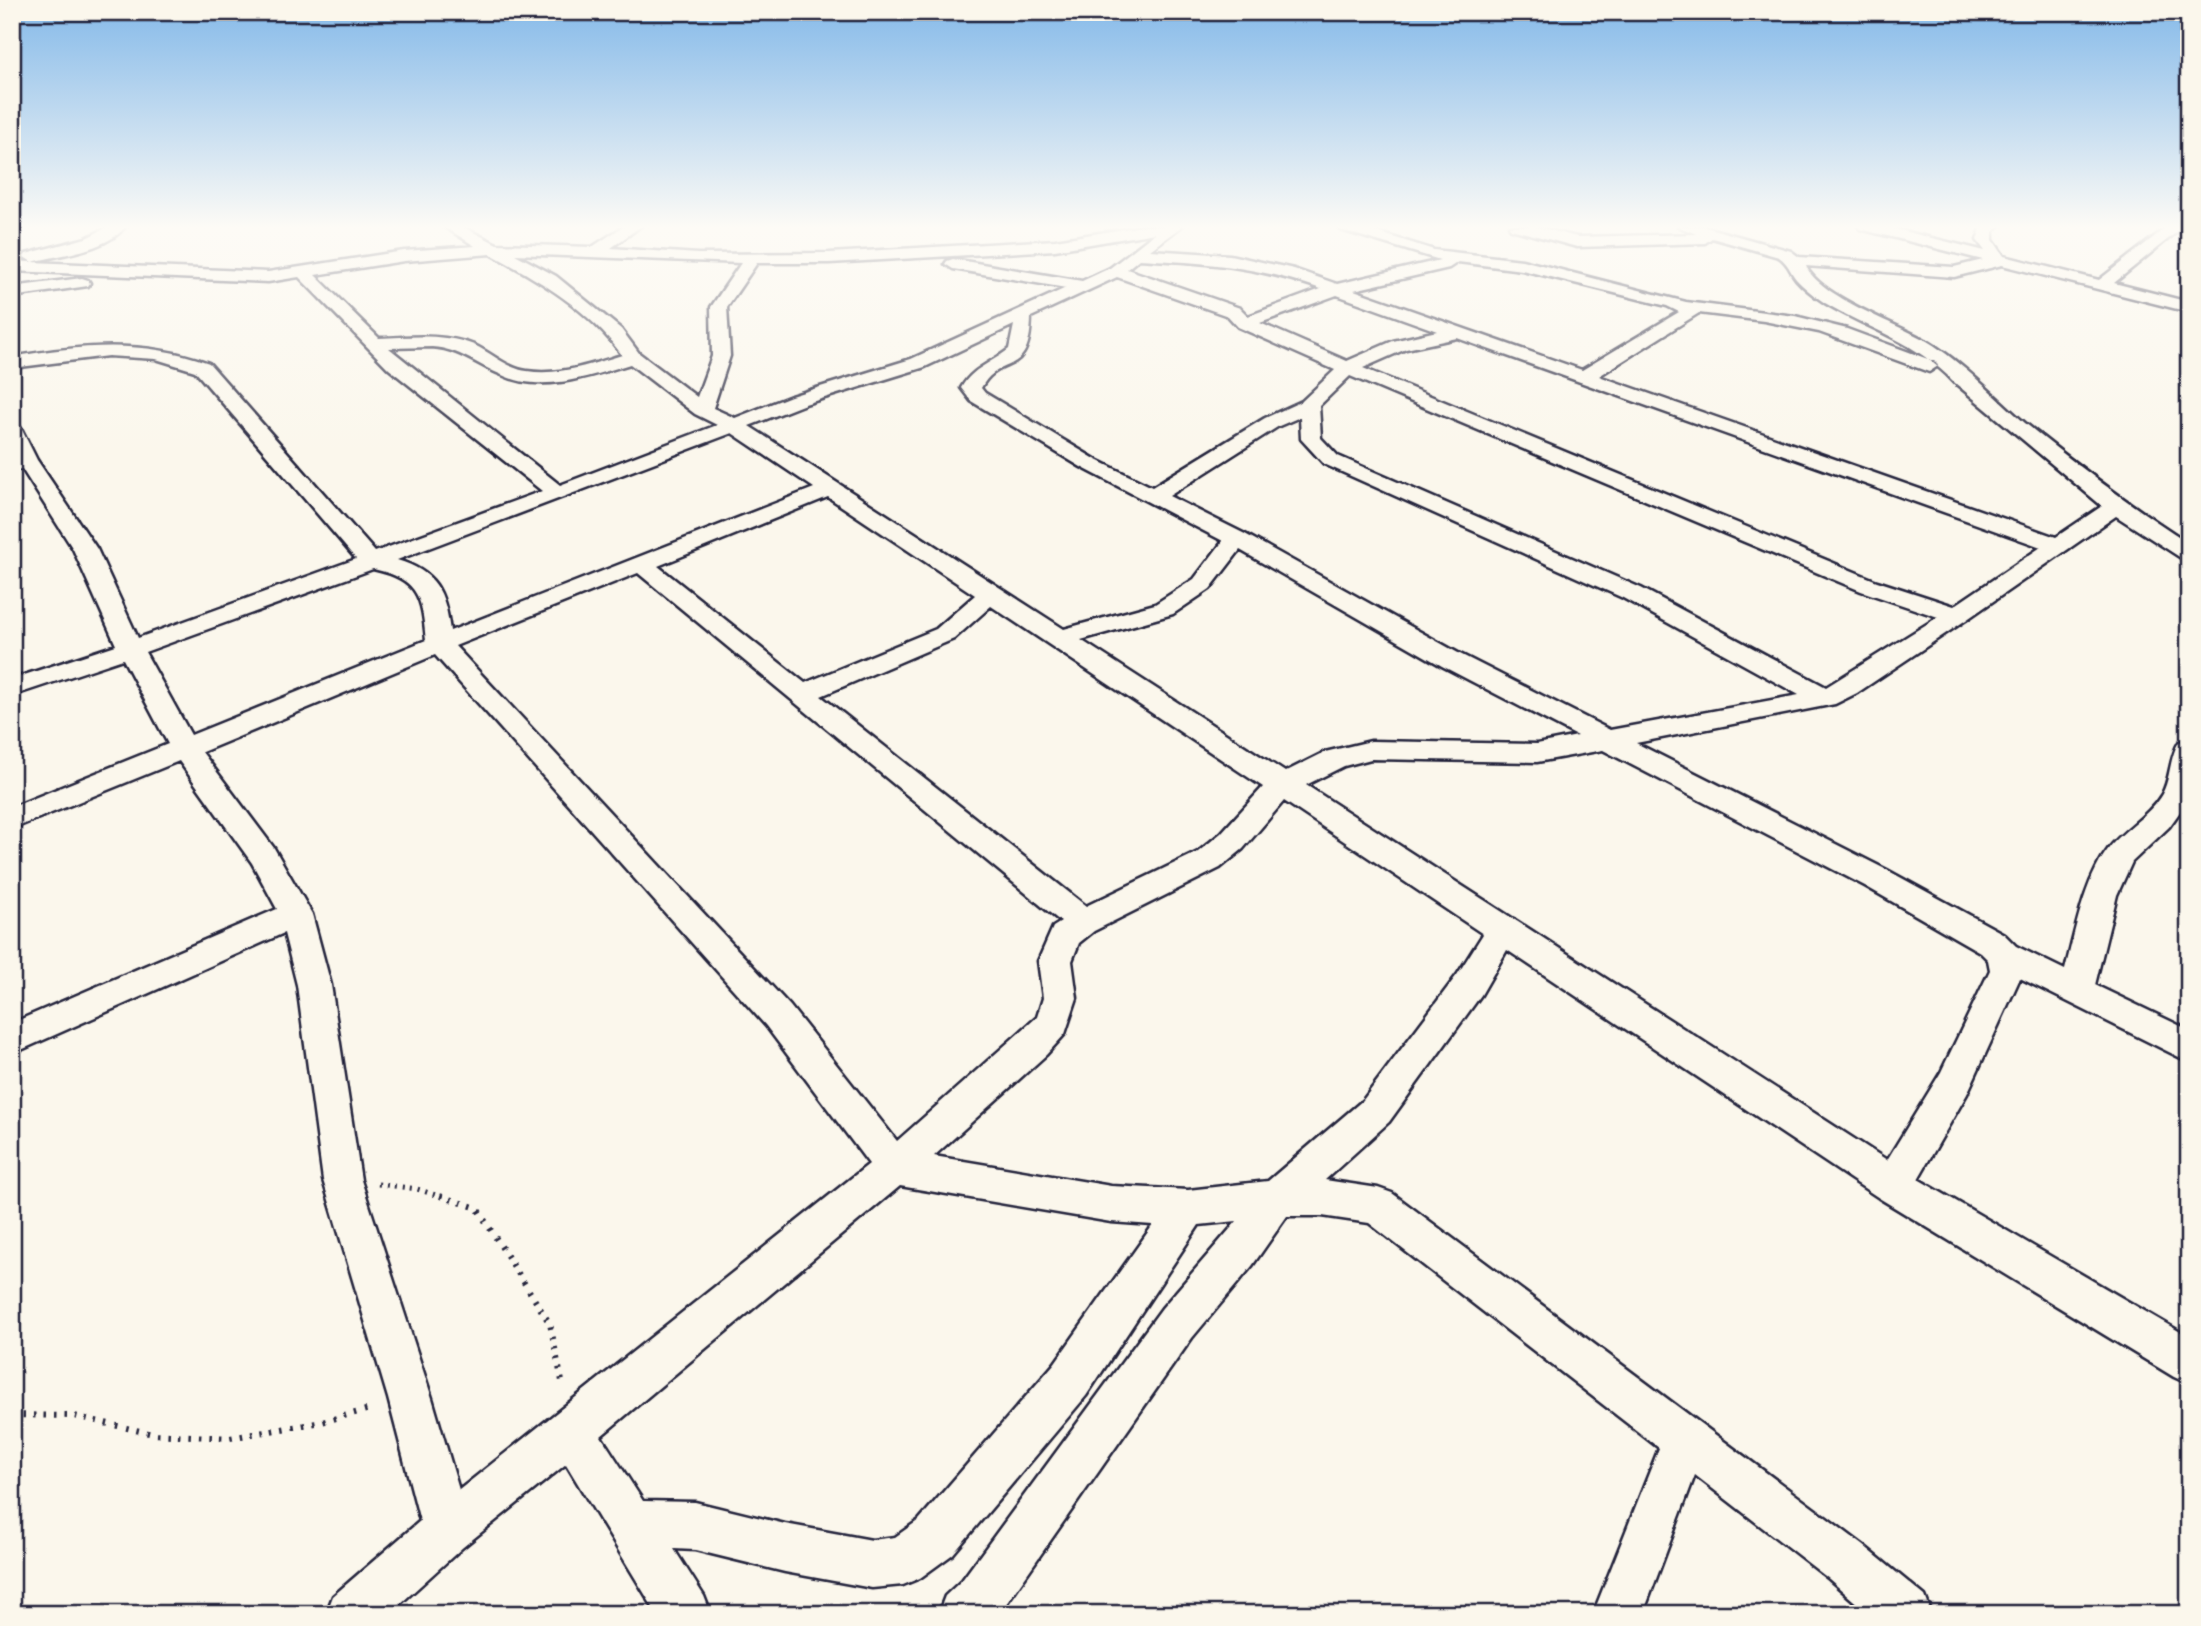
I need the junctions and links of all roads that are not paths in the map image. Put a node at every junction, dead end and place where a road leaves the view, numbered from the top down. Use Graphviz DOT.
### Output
graph roads {
  1 [pos="333,302"];
  2 [pos="579,302"];
  3 [pos="722,302"];
  4 [pos="1053,302"];
  5 [pos="1205,302"];
  6 [pos="1302,302"];
  7 [pos="1372,302"];
  8 [pos="1666,302"];
  9 [pos="1836,302"];
  10 [pos="2169,302"];
  11 [pos="1686,307"];
  12 [pos="2189,307"];
  13 [pos="1023,317"];
  14 [pos="1244,323"];
  15 [pos="1457,333"];
  16 [pos="374,343"];
  17 [pos="633,357"];
  18 [pos="12,363"];
  19 [pos="1348,368"];
  20 [pos="1583,378"];
  21 [pos="1962,379"];
  22 [pos="1309,405"];
  23 [pos="702,410"];
  24 [pos="732,424"];
  25 [pos="12,430"];
  26 [pos="19,463"];
  27 [pos="830,489"];
  28 [pos="557,493"];
  29 [pos="1153,496"];
  30 [pos="2116,506"];
  31 [pos="1237,539"];
  32 [pos="2059,545"];
  33 [pos="2189,553"];
  34 [pos="370,561"];
  35 [pos="641,564"];
  36 [pos="990,594"];
  37 [pos="1957,615"];
  38 [pos="1059,638"];
  39 [pos="439,644"];
  40 [pos="130,648"];
  41 [pos="12,688"];
  42 [pos="801,694"];
  43 [pos="1826,698"];
  44 [pos="1603,740"];
  45 [pos="185,749"];
  46 [pos="2189,749"];
  47 [pos="1282,785"];
  48 [pos="12,819"];
  49 [pos="296,914"];
  50 [pos="1083,922"];
  51 [pos="1503,929"];
  52 [pos="2004,955"];
  53 [pos="2077,990"];
  54 [pos="12,1039"];
  55 [pos="2189,1047"];
  56 [pos="894,1167"];
  57 [pos="1893,1185"];
  58 [pos="1277,1198"];
  59 [pos="1188,1208"];
  60 [pos="2189,1362"];
  61 [pos="572,1432"];
  62 [pos="1685,1440"];
  63 [pos="630,1524"];
  64 [pos="446,1530"];
  65 [pos="351,1614"];
  66 [pos="685,1614"];
  67 [pos="963,1614"];
  68 [pos="1618,1614"];
  69 [pos="1907,1614"];
  1 -- 16 [label="street"];
  2 -- 17 [label="street"];
  3 -- 23 [label="street"];
  4 -- 13 [label="street"];
  5 -- 14 [label="street"];
  6 -- 14 [label="street"];
  7 -- 15 [label="street"];
  8 -- 11 [label="street"];
  9 -- 21 [label="street"];
  10 -- 12 [label="street"];
  11 -- 20 [label="street"];
  11 -- 21 [label="street"];
  13 -- 24 [label="street"];
  13 -- 29 [label="street"];
  14 -- 19 [label="street"];
  15 -- 19 [label="street"];
  15 -- 20 [label="street"];
  16 -- 17 [label="street"];
  16 -- 28 [label="street"];
  17 -- 23 [label="street"];
  18 -- 34 [label="street"];
  19 -- 22 [label="street"];
  19 -- 37 [label="street"];
  20 -- 32 [label="street"];
  21 -- 30 [label="street"];
  22 -- 29 [label="street"];
  22 -- 43 [label="street"];
  23 -- 24 [label="street"];
  24 -- 27 [label="street"];
  24 -- 28 [label="street"];
  25 -- 26 [label="street"];
  26 -- 40 [label="street"];
  27 -- 35 [label="street"];
  27 -- 36 [label="street"];
  28 -- 34 [label="street"];
  29 -- 31 [label="street"];
  30 -- 32 [label="street"];
  30 -- 33 [label="street"];
  31 -- 38 [label="street"];
  31 -- 44 [label="street"];
  32 -- 37 [label="street"];
  34 -- 39 [label="street"];
  34 -- 40 [label="street"];
  35 -- 39 [label="street"];
  35 -- 42 [label="street"];
  36 -- 38 [label="street"];
  36 -- 42 [label="street"];
  37 -- 43 [label="street"];
  38 -- 47 [label="street"];
  39 -- 45 [label="street"];
  39 -- 56 [label="street"];
  40 -- 41 [label="street"];
  40 -- 45 [label="street"];
  42 -- 50 [label="street"];
  43 -- 44 [label="street"];
  44 -- 47 [label="street"];
  44 -- 52 [label="street"];
  45 -- 48 [label="street"];
  45 -- 49 [label="street"];
  46 -- 53 [label="street"];
  47 -- 50 [label="street"];
  47 -- 51 [label="street"];
  49 -- 54 [label="street"];
  49 -- 64 [label="street"];
  50 -- 56 [label="street"];
  51 -- 57 [label="street"];
  51 -- 58 [label="street"];
  52 -- 53 [label="street"];
  52 -- 57 [label="street"];
  53 -- 55 [label="street"];
  56 -- 59 [label="street"];
  56 -- 61 [label="street"];
  57 -- 60 [label="street"];
  58 -- 59 [label="street"];
  58 -- 62 [label="street"];
  58 -- 67 [label="street"];
  59 -- 63 [label="street"];
  61 -- 63 [label="street"];
  61 -- 64 [label="street"];
  62 -- 68 [label="street"];
  62 -- 69 [label="street"];
  63 -- 66 [label="street"];
  64 -- 65 [label="street"];
}
